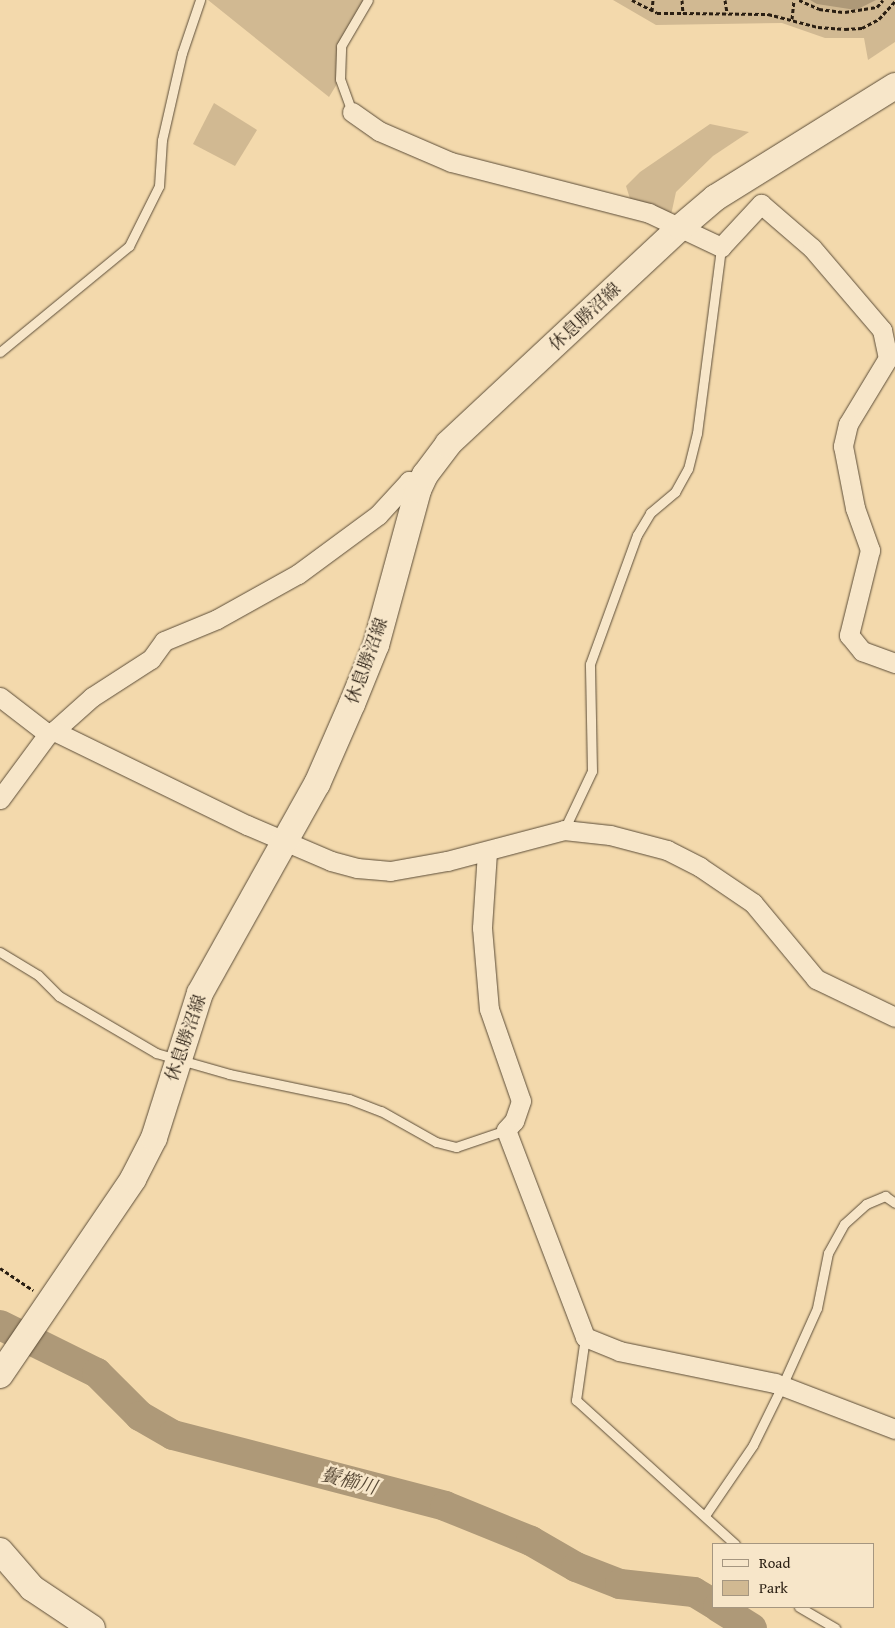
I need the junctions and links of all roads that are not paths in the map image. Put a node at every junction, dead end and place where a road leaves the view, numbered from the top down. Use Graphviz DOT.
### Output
graph roads {
  1 [pos="200,0"];
  2 [pos="368,0"];
  3 [pos="895,86"];
  4 [pos="352,112"];
  5 [pos="680,227"];
  6 [pos="721,247"];
  7 [pos="0,352"];
  8 [pos="421,484"];
  9 [pos="895,663"];
  10 [pos="0,697"];
  11 [pos="51,733"];
  12 [pos="0,799"];
  13 [pos="564,830"];
  14 [pos="285,842"];
  15 [pos="487,852"];
  16 [pos="0,952"];
  17 [pos="895,1017"];
  18 [pos="178,1059"];
  19 [pos="506,1130"];
  20 [pos="895,1203"];
  21 [pos="585,1337"];
  22 [pos="0,1375"];
  23 [pos="782,1386"];
  24 [pos="895,1429"];
  25 [pos="706,1514"];
  26 [pos="734,1543"];
  27 [pos="0,1552"];
  28 [pos="801,1608"];
  29 [pos="92,1628"];
  30 [pos="835,1628"];
  1 -- 7 [label="lane"];
  2 -- 4 [label="lane"];
  3 -- 5 [label="main road, 休息勝沼線"];
  4 -- 5 [label="street"];
  5 -- 6 [label="street"];
  5 -- 8 [label="main road, 休息勝沼線"];
  6 -- 9 [label="street"];
  6 -- 13 [label="lane"];
  8 -- 11 [label="street"];
  8 -- 14 [label="main road, 休息勝沼線"];
  10 -- 11 [label="street"];
  11 -- 12 [label="street"];
  11 -- 14 [label="street"];
  13 -- 15 [label="street"];
  13 -- 17 [label="street"];
  14 -- 15 [label="street"];
  14 -- 18 [label="main road, 休息勝沼線"];
  15 -- 19 [label="street"];
  16 -- 18 [label="lane"];
  18 -- 19 [label="lane"];
  18 -- 22 [label="main road, 休息勝沼線"];
  19 -- 21 [label="street"];
  20 -- 23 [label="lane"];
  21 -- 23 [label="street"];
  21 -- 25 [label="lane"];
  23 -- 24 [label="street"];
  23 -- 25 [label="lane"];
  25 -- 26 [label="lane"];
  27 -- 29 [label="main road"];
  28 -- 30 [label="lane"];
}
